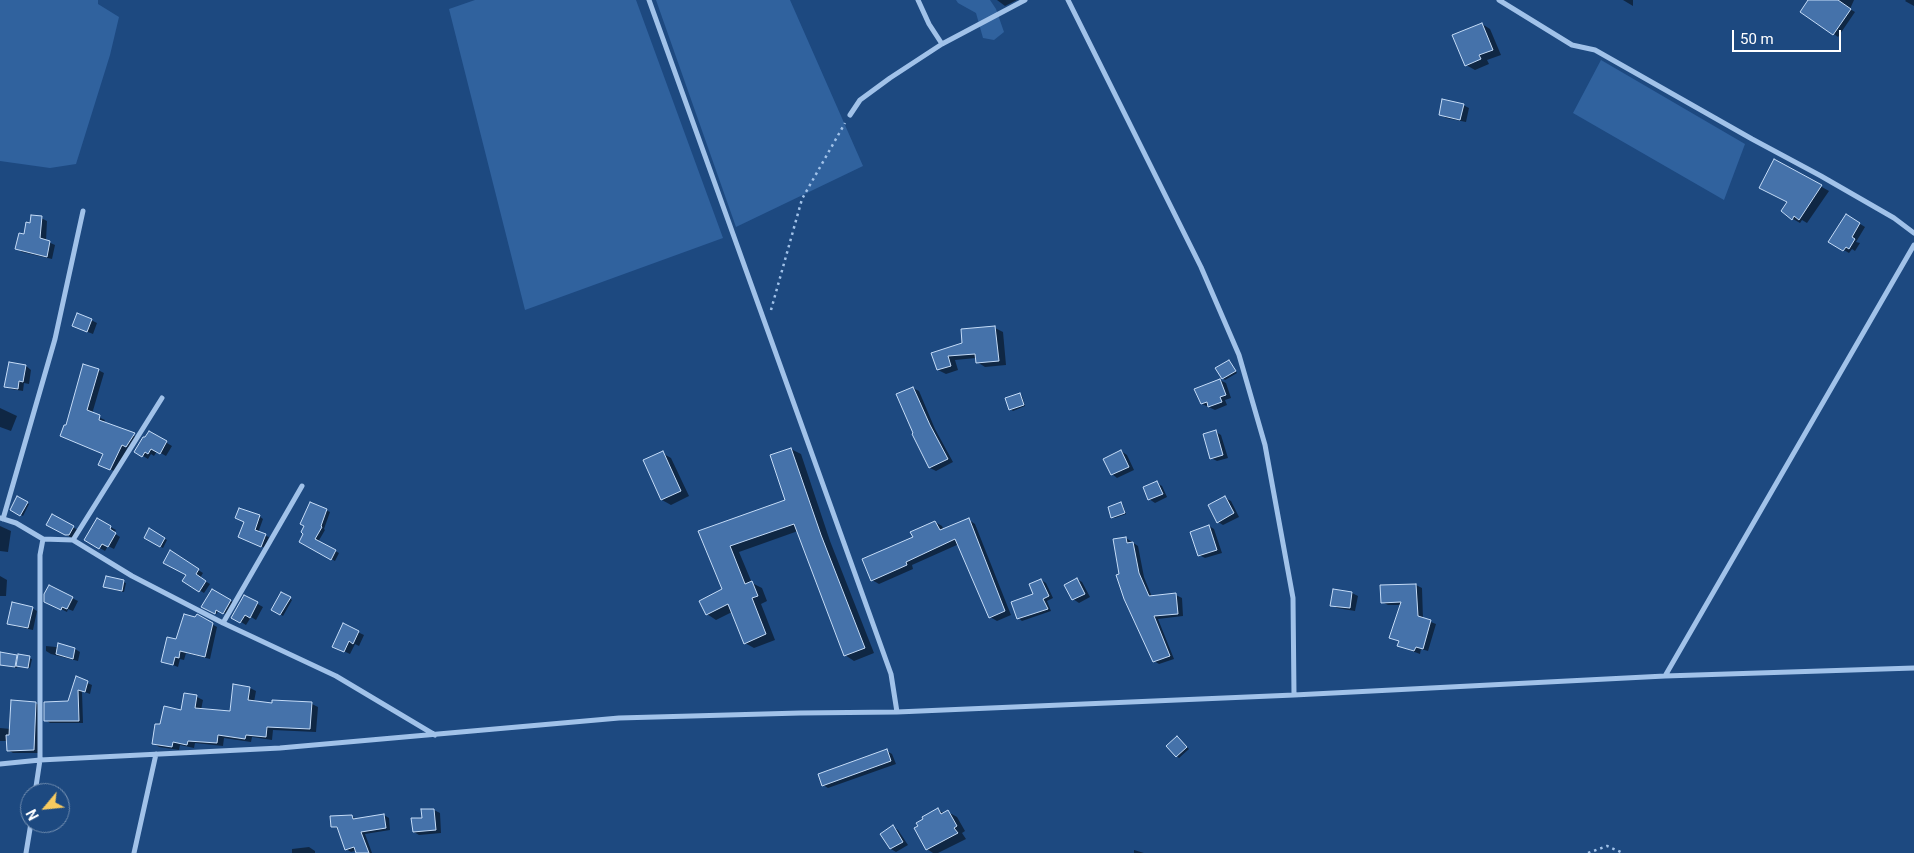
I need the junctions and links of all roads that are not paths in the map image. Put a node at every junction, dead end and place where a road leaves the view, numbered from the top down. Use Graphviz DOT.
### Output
graph roads {
  1 [pos="649,0"];
  2 [pos="918,0"];
  3 [pos="1025,0"];
  4 [pos="1068,0"];
  5 [pos="1499,0"];
  6 [pos="942,44"];
  7 [pos="850,116"];
  8 [pos="83,211"];
  9 [pos="1914,233"];
  10 [pos="1914,245"];
  11 [pos="162,398"];
  12 [pos="302,486"];
  13 [pos="1,519"];
  14 [pos="43,539"];
  15 [pos="73,540"];
  16 [pos="222,623"];
  17 [pos="1914,668"];
  18 [pos="1664,676"];
  19 [pos="1294,695"];
  20 [pos="897,712"];
  21 [pos="435,735"];
  22 [pos="156,754"];
  23 [pos="40,760"];
  24 [pos="0,764"];
  25 [pos="37,783"];
  26 [pos="29,833"];
  27 [pos="26,853"];
  28 [pos="134,853"];
  1 -- 20 [label="street"];
  2 -- 6 [label="street"];
  3 -- 6 [label="street"];
  4 -- 19 [label="street"];
  5 -- 9 [label="street"];
  6 -- 7 [label="street"];
  8 -- 13 [label="street"];
  10 -- 18 [label="street"];
  11 -- 15 [label="street"];
  12 -- 16 [label="street"];
  13 -- 14 [label="street"];
  14 -- 15 [label="street"];
  14 -- 23 [label="street"];
  15 -- 16 [label="street"];
  16 -- 21 [label="street"];
  17 -- 18 [label="street"];
  18 -- 19 [label="street"];
  19 -- 20 [label="street"];
  20 -- 21 [label="street"];
  21 -- 22 [label="street"];
  22 -- 23 [label="street"];
  22 -- 28 [label="street"];
  23 -- 24 [label="street"];
  23 -- 25 [label="street"];
  26 -- 27 [label="street"];
}
